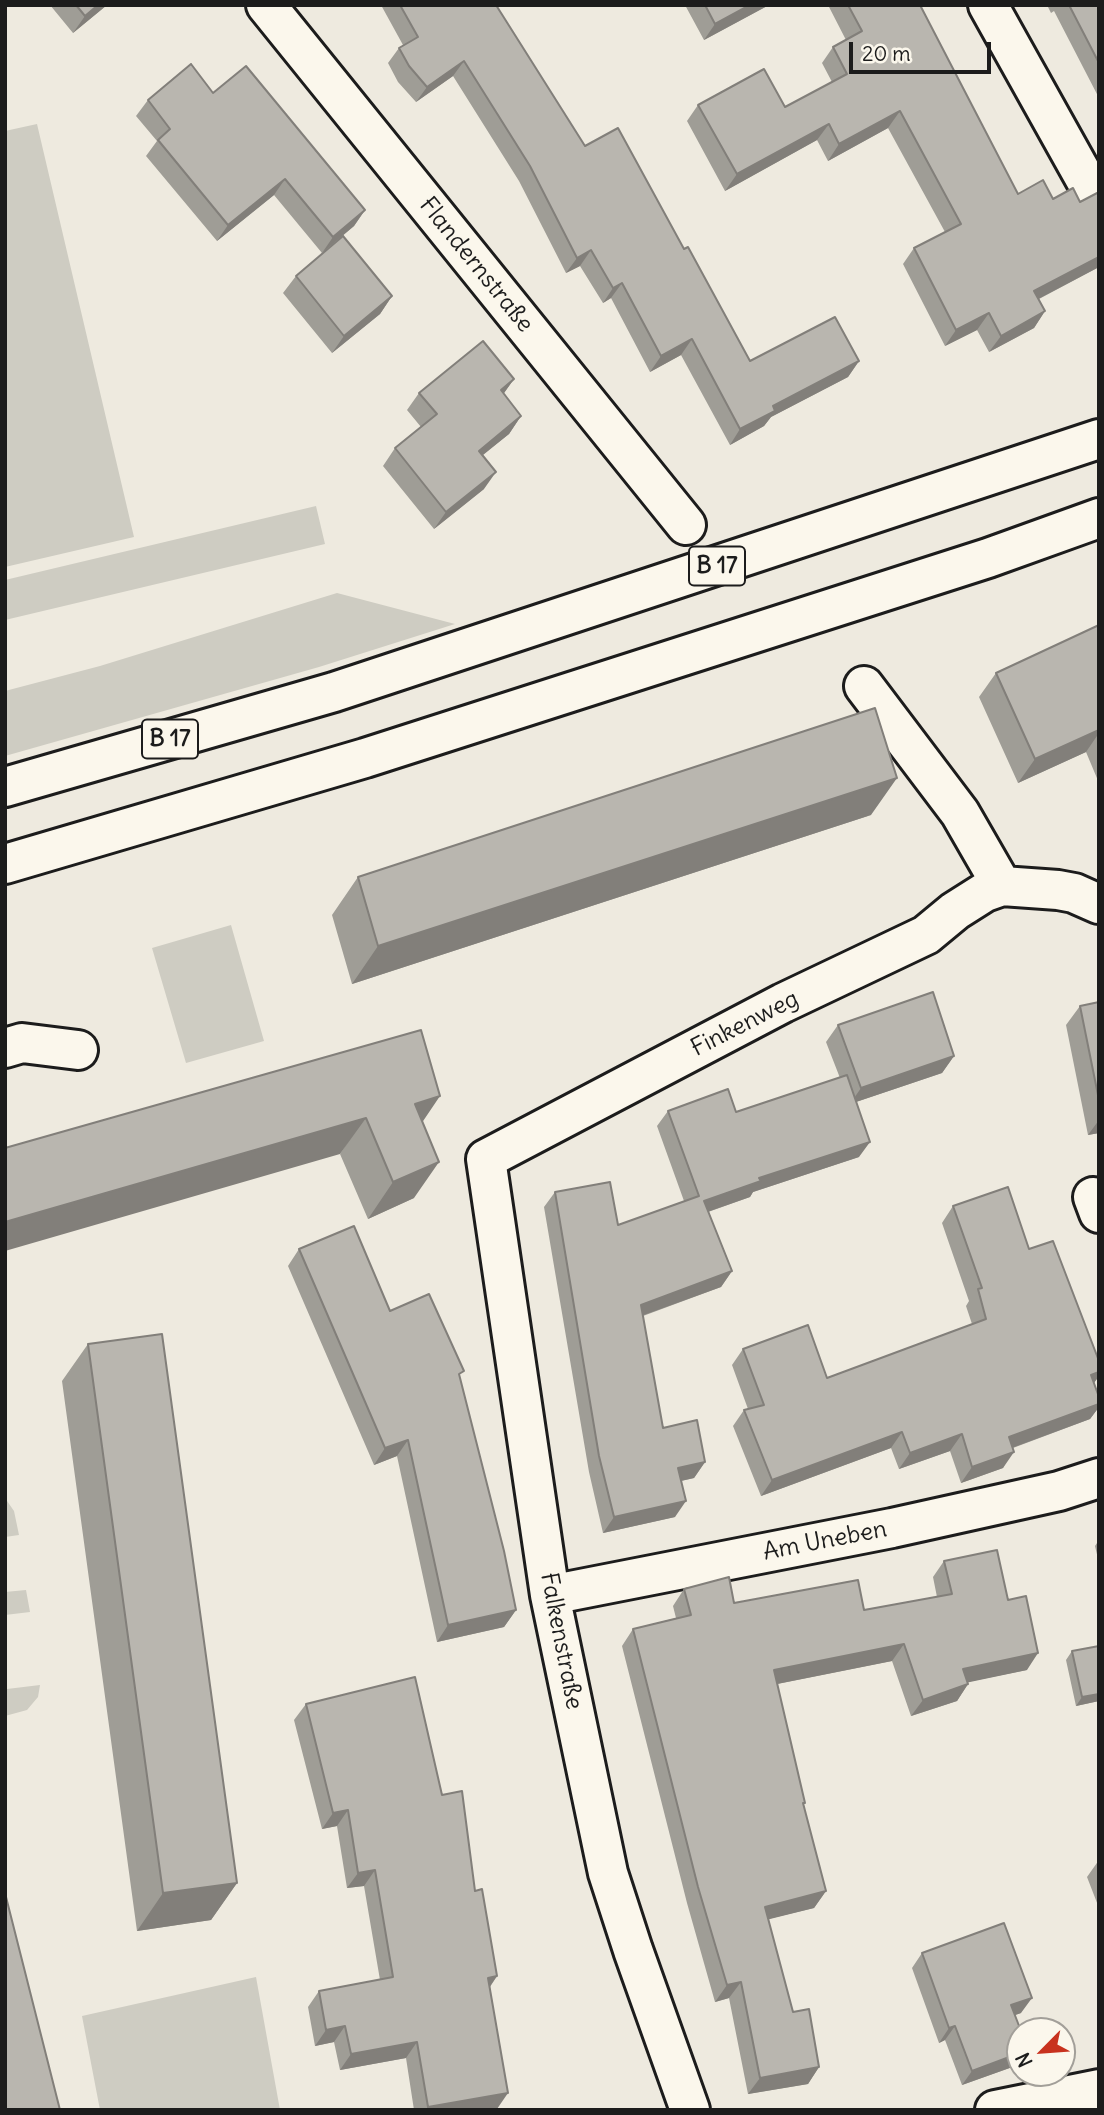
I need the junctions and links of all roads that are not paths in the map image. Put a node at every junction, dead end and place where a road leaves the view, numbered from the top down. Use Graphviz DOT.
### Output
graph roads {
  1 [pos="266,5"];
  2 [pos="988,5"];
  3 [pos="1089,186"];
  4 [pos="1099,439"];
  5 [pos="1099,518"];
  6 [pos="686,525"];
  7 [pos="864,686"];
  8 [pos="5,788"];
  9 [pos="5,864"];
  10 [pos="1002,886"];
  11 [pos="1099,904"];
  12 [pos="5,1048"];
  13 [pos="78,1050"];
  14 [pos="486,1159"];
  15 [pos="1099,1478"];
  16 [pos="550,1595"];
  17 [pos="1099,2089"];
  18 [pos="690,2110"];
  19 [pos="995,2110"];
  1 -- 6 [label="main road, Flandernstraße"];
  2 -- 3 [label="main road"];
  4 -- 8 [label="main road, B 17"];
  5 -- 9 [label="main road"];
  7 -- 10 [label="main road"];
  10 -- 11 [label="main road, Finkenweg"];
  10 -- 14 [label="main road, Finkenweg"];
  12 -- 13 [label="main road"];
  14 -- 16 [label="main road, Falkenstraße"];
  15 -- 16 [label="main road, Am Uneben"];
  16 -- 18 [label="main road, Falkenstraße"];
  17 -- 19 [label="main road"];
}
